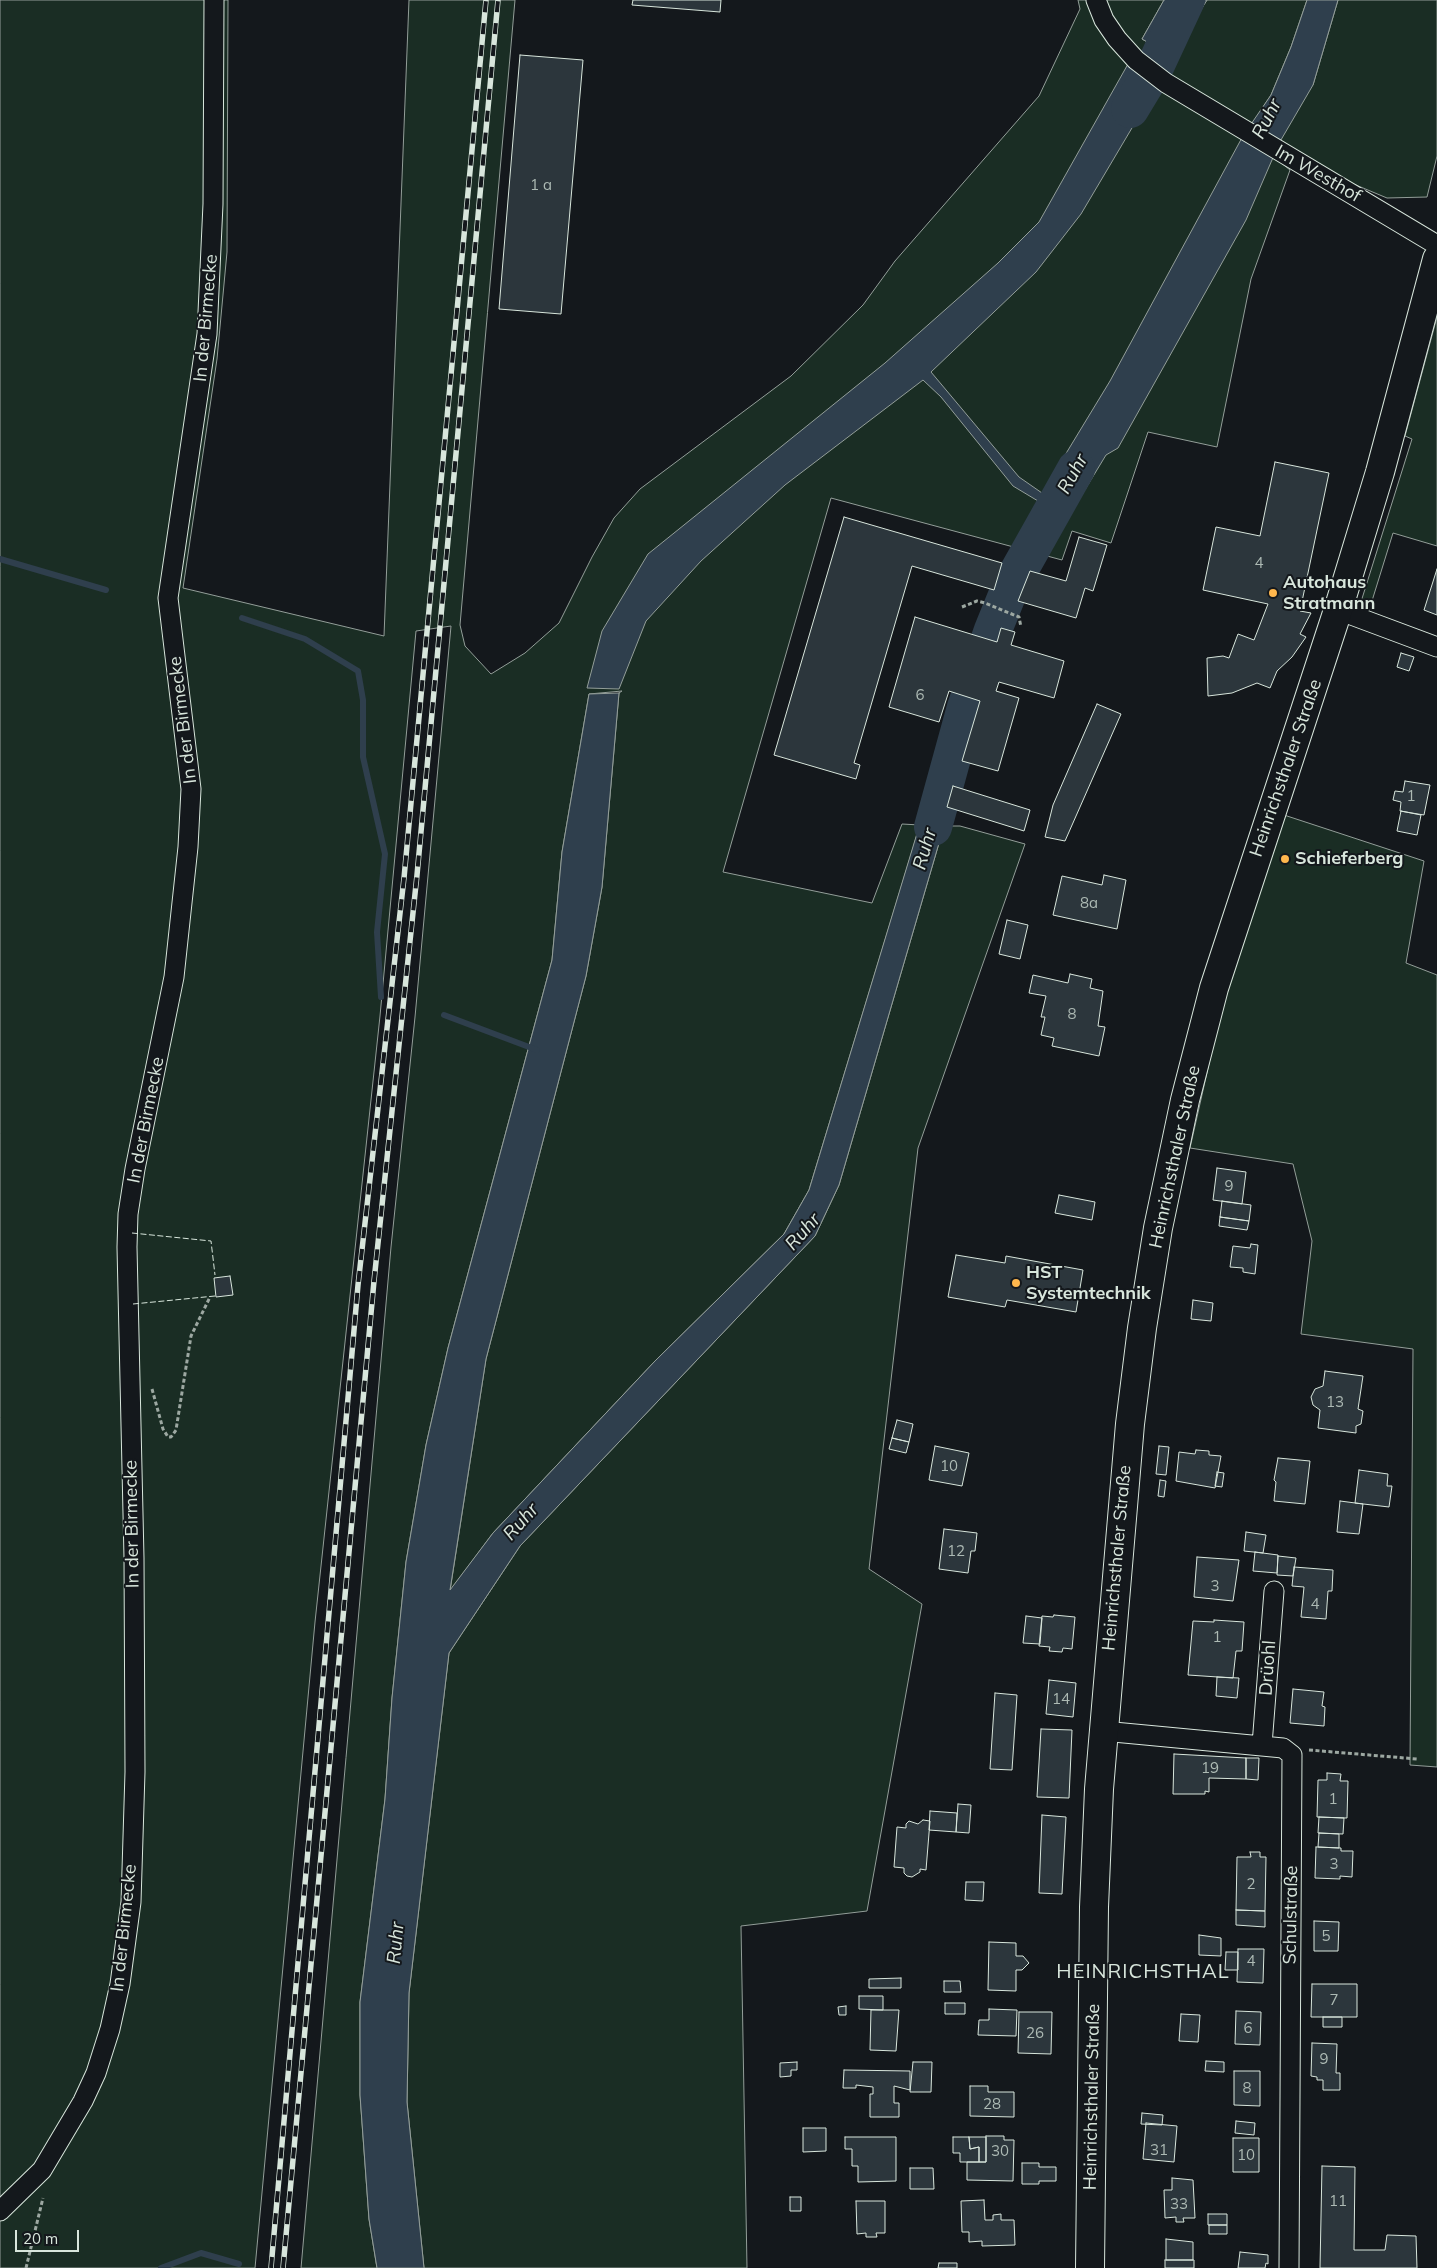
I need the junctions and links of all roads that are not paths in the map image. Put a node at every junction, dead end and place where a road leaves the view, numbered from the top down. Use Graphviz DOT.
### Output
graph roads {
  1 [pos="214,0"];
  2 [pos="1096,0"];
  3 [pos="1437,245"];
  4 [pos="1437,259"];
  5 [pos="1338,610"];
  6 [pos="1437,647"];
  7 [pos="1274,1591"];
  8 [pos="1103,1731"];
  9 [pos="1262,1745"];
  10 [pos="0,2211"];
  11 [pos="1090,2268"];
  12 [pos="1289,2268"];
  1 -- 10 [label="street, In der Birmecke"];
  2 -- 3 [label="street, Im Westhof"];
  4 -- 5 [label="main road, Heinrichsthaler Straße"];
  5 -- 6 [label="street"];
  5 -- 8 [label="main road, Heinrichsthaler Straße"];
  7 -- 9 [label="street, Drüohl"];
  8 -- 9 [label="street"];
  8 -- 11 [label="main road, Heinrichsthaler Straße"];
  9 -- 12 [label="street, Schulstraße"];
}
